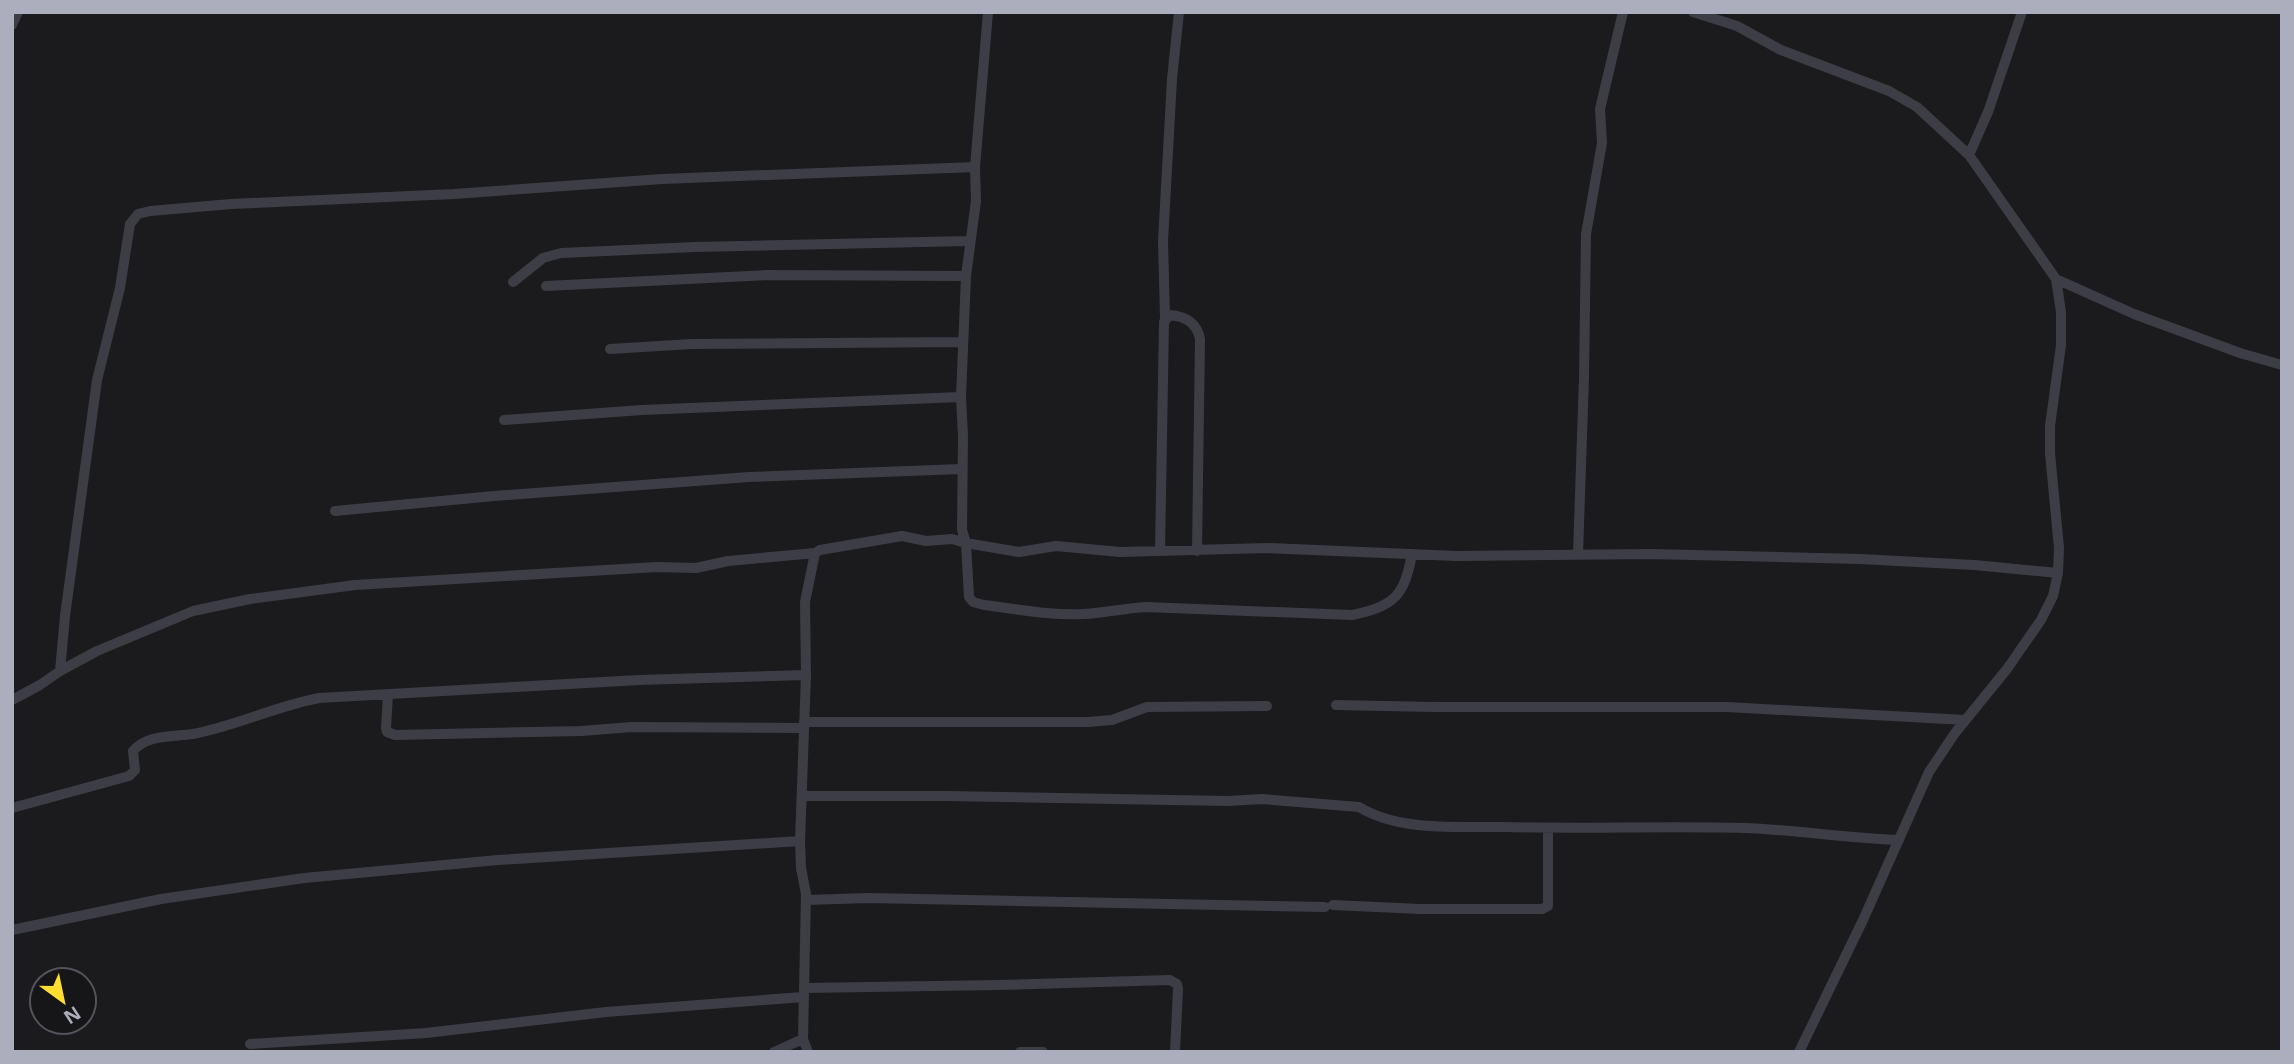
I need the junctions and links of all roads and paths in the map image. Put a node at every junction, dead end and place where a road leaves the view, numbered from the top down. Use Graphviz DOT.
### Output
graph roads {
  1 [pos="18,12"];
  2 [pos="988,12"];
  3 [pos="1179,12"];
  4 [pos="1623,12"];
  5 [pos="1693,12"];
  6 [pos="2022,12"];
  7 [pos="12,25"];
  8 [pos="1969,155"];
  9 [pos="975,167"];
  10 [pos="969,241"];
  11 [pos="966,276"];
  12 [pos="2056,279"];
  13 [pos="513,282"];
  14 [pos="546,286"];
  15 [pos="1165,318"];
  16 [pos="963,342"];
  17 [pos="610,349"];
  18 [pos="2282,365"];
  19 [pos="961,397"];
  20 [pos="504,420"];
  21 [pos="962,469"];
  22 [pos="335,512"];
  23 [pos="966,543"];
  24 [pos="1160,551"];
  25 [pos="1197,551"];
  26 [pos="815,553"];
  27 [pos="1412,554"];
  28 [pos="1577,554"];
  29 [pos="2058,573"];
  30 [pos="60,671"];
  31 [pos="806,675"];
  32 [pos="388,694"];
  33 [pos="12,700"];
  34 [pos="1336,705"];
  35 [pos="1267,706"];
  36 [pos="1965,720"];
  37 [pos="804,725"];
  38 [pos="802,796"];
  39 [pos="12,808"];
  40 [pos="1548,828"];
  41 [pos="1899,840"];
  42 [pos="800,841"];
  43 [pos="806,900"];
  44 [pos="12,930"];
  45 [pos="803,992"];
  46 [pos="803,1039"];
  47 [pos="250,1044"];
  48 [pos="774,1052"];
  49 [pos="808,1052"];
  50 [pos="1020,1052"];
  51 [pos="1043,1052"];
  52 [pos="1175,1052"];
  53 [pos="1799,1052"];
  1 -- 7 [label="street"];
  2 -- 9 [label="street"];
  3 -- 15 [label="street"];
  4 -- 28 [label="street"];
  5 -- 8 [label="street"];
  6 -- 8 [label="street"];
  8 -- 12 [label="street"];
  9 -- 10 [label="street"];
  9 -- 30 [label="street"];
  10 -- 11 [label="street"];
  10 -- 13 [label="street"];
  11 -- 14 [label="street"];
  11 -- 16 [label="street"];
  12 -- 18 [label="street"];
  12 -- 29 [label="street"];
  15 -- 24 [label="street"];
  15 -- 25 [label="street"];
  16 -- 17 [label="street"];
  16 -- 19 [label="street"];
  19 -- 20 [label="street"];
  19 -- 21 [label="street"];
  21 -- 22 [label="street"];
  21 -- 23 [label="street"];
  23 -- 24 [label="street"];
  23 -- 26 [label="street"];
  23 -- 27 [label="street"];
  24 -- 25 [label="street"];
  25 -- 27 [label="street"];
  26 -- 30 [label="street"];
  26 -- 31 [label="street"];
  27 -- 28 [label="street"];
  28 -- 29 [label="street"];
  29 -- 36 [label="street"];
  30 -- 33 [label="street"];
  31 -- 32 [label="street"];
  31 -- 37 [label="street"];
  32 -- 37 [label="street"];
  32 -- 39 [label="street"];
  34 -- 36 [label="street"];
  35 -- 37 [label="street"];
  36 -- 41 [label="street"];
  37 -- 38 [label="street"];
  38 -- 40 [label="street"];
  38 -- 42 [label="street"];
  40 -- 41 [label="street"];
  40 -- 43 [label="street"];
  41 -- 53 [label="street"];
  42 -- 43 [label="street"];
  42 -- 44 [label="street"];
  43 -- 45 [label="street"];
  45 -- 46 [label="street"];
  45 -- 47 [label="street"];
  45 -- 52 [label="street"];
  46 -- 48 [label="street"];
  46 -- 49 [label="street"];
  50 -- 51 [label="street"];
}
